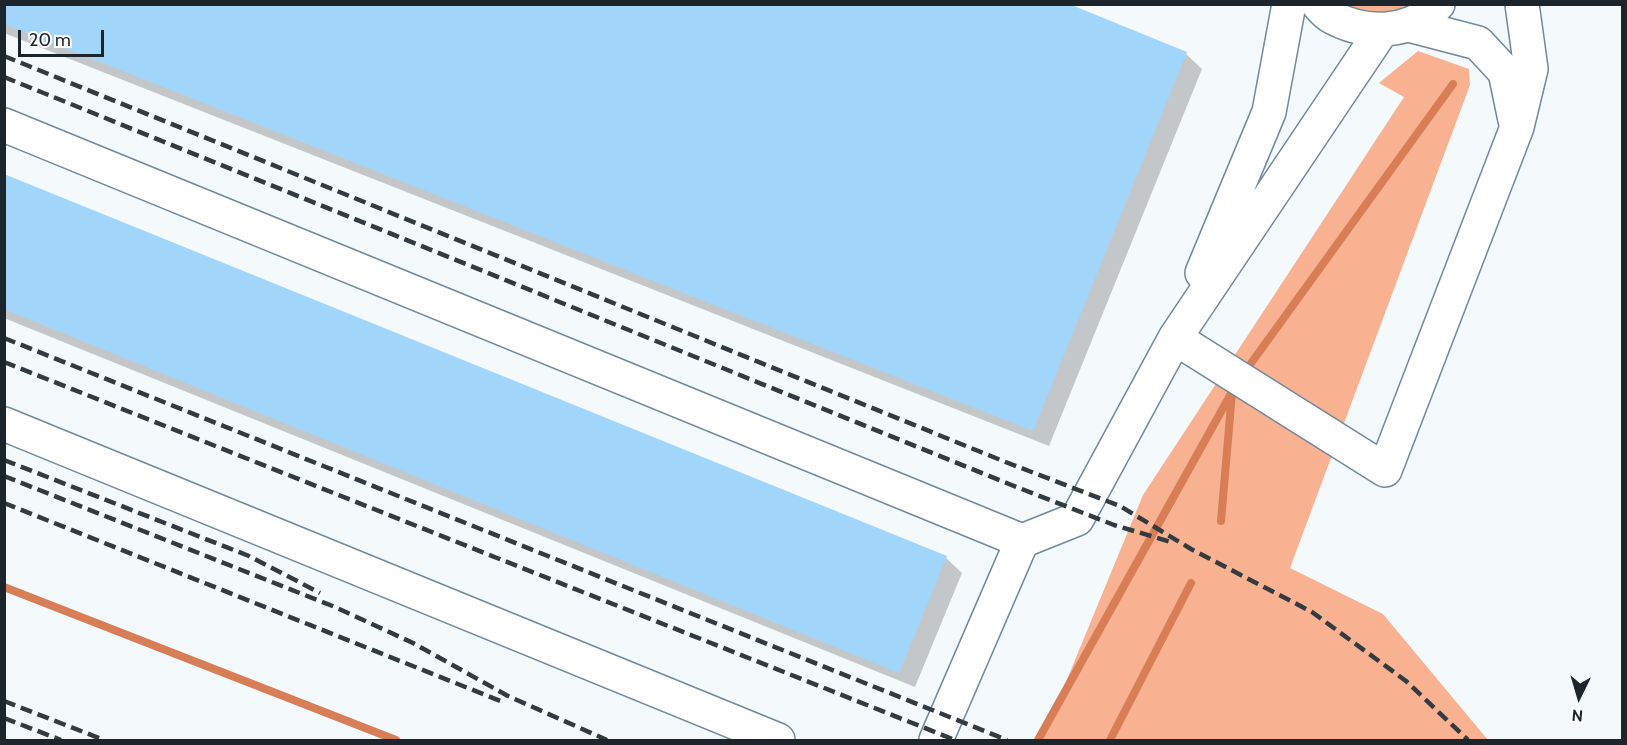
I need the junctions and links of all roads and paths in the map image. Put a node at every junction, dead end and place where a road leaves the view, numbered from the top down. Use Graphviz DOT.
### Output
graph roads {
  1 [pos="1289,4"];
  2 [pos="1318,4"];
  3 [pos="1438,4"];
  4 [pos="1522,4"];
  5 [pos="1396,27"];
  6 [pos="4,125"];
  7 [pos="1517,127"];
  8 [pos="1175,338"];
  9 [pos="4,424"];
  10 [pos="1022,542"];
  11 [pos="778,741"];
  12 [pos="936,741"];
  1 -- 8 [label="lane"];
  2 -- 5 [label="lane"];
  3 -- 5 [label="lane"];
  4 -- 7 [label="lane"];
  5 -- 7 [label="lane"];
  5 -- 8 [label="lane"];
  6 -- 10 [label="lane"];
  7 -- 8 [label="lane"];
  8 -- 10 [label="lane"];
  9 -- 11 [label="lane"];
  10 -- 12 [label="lane"];
}
